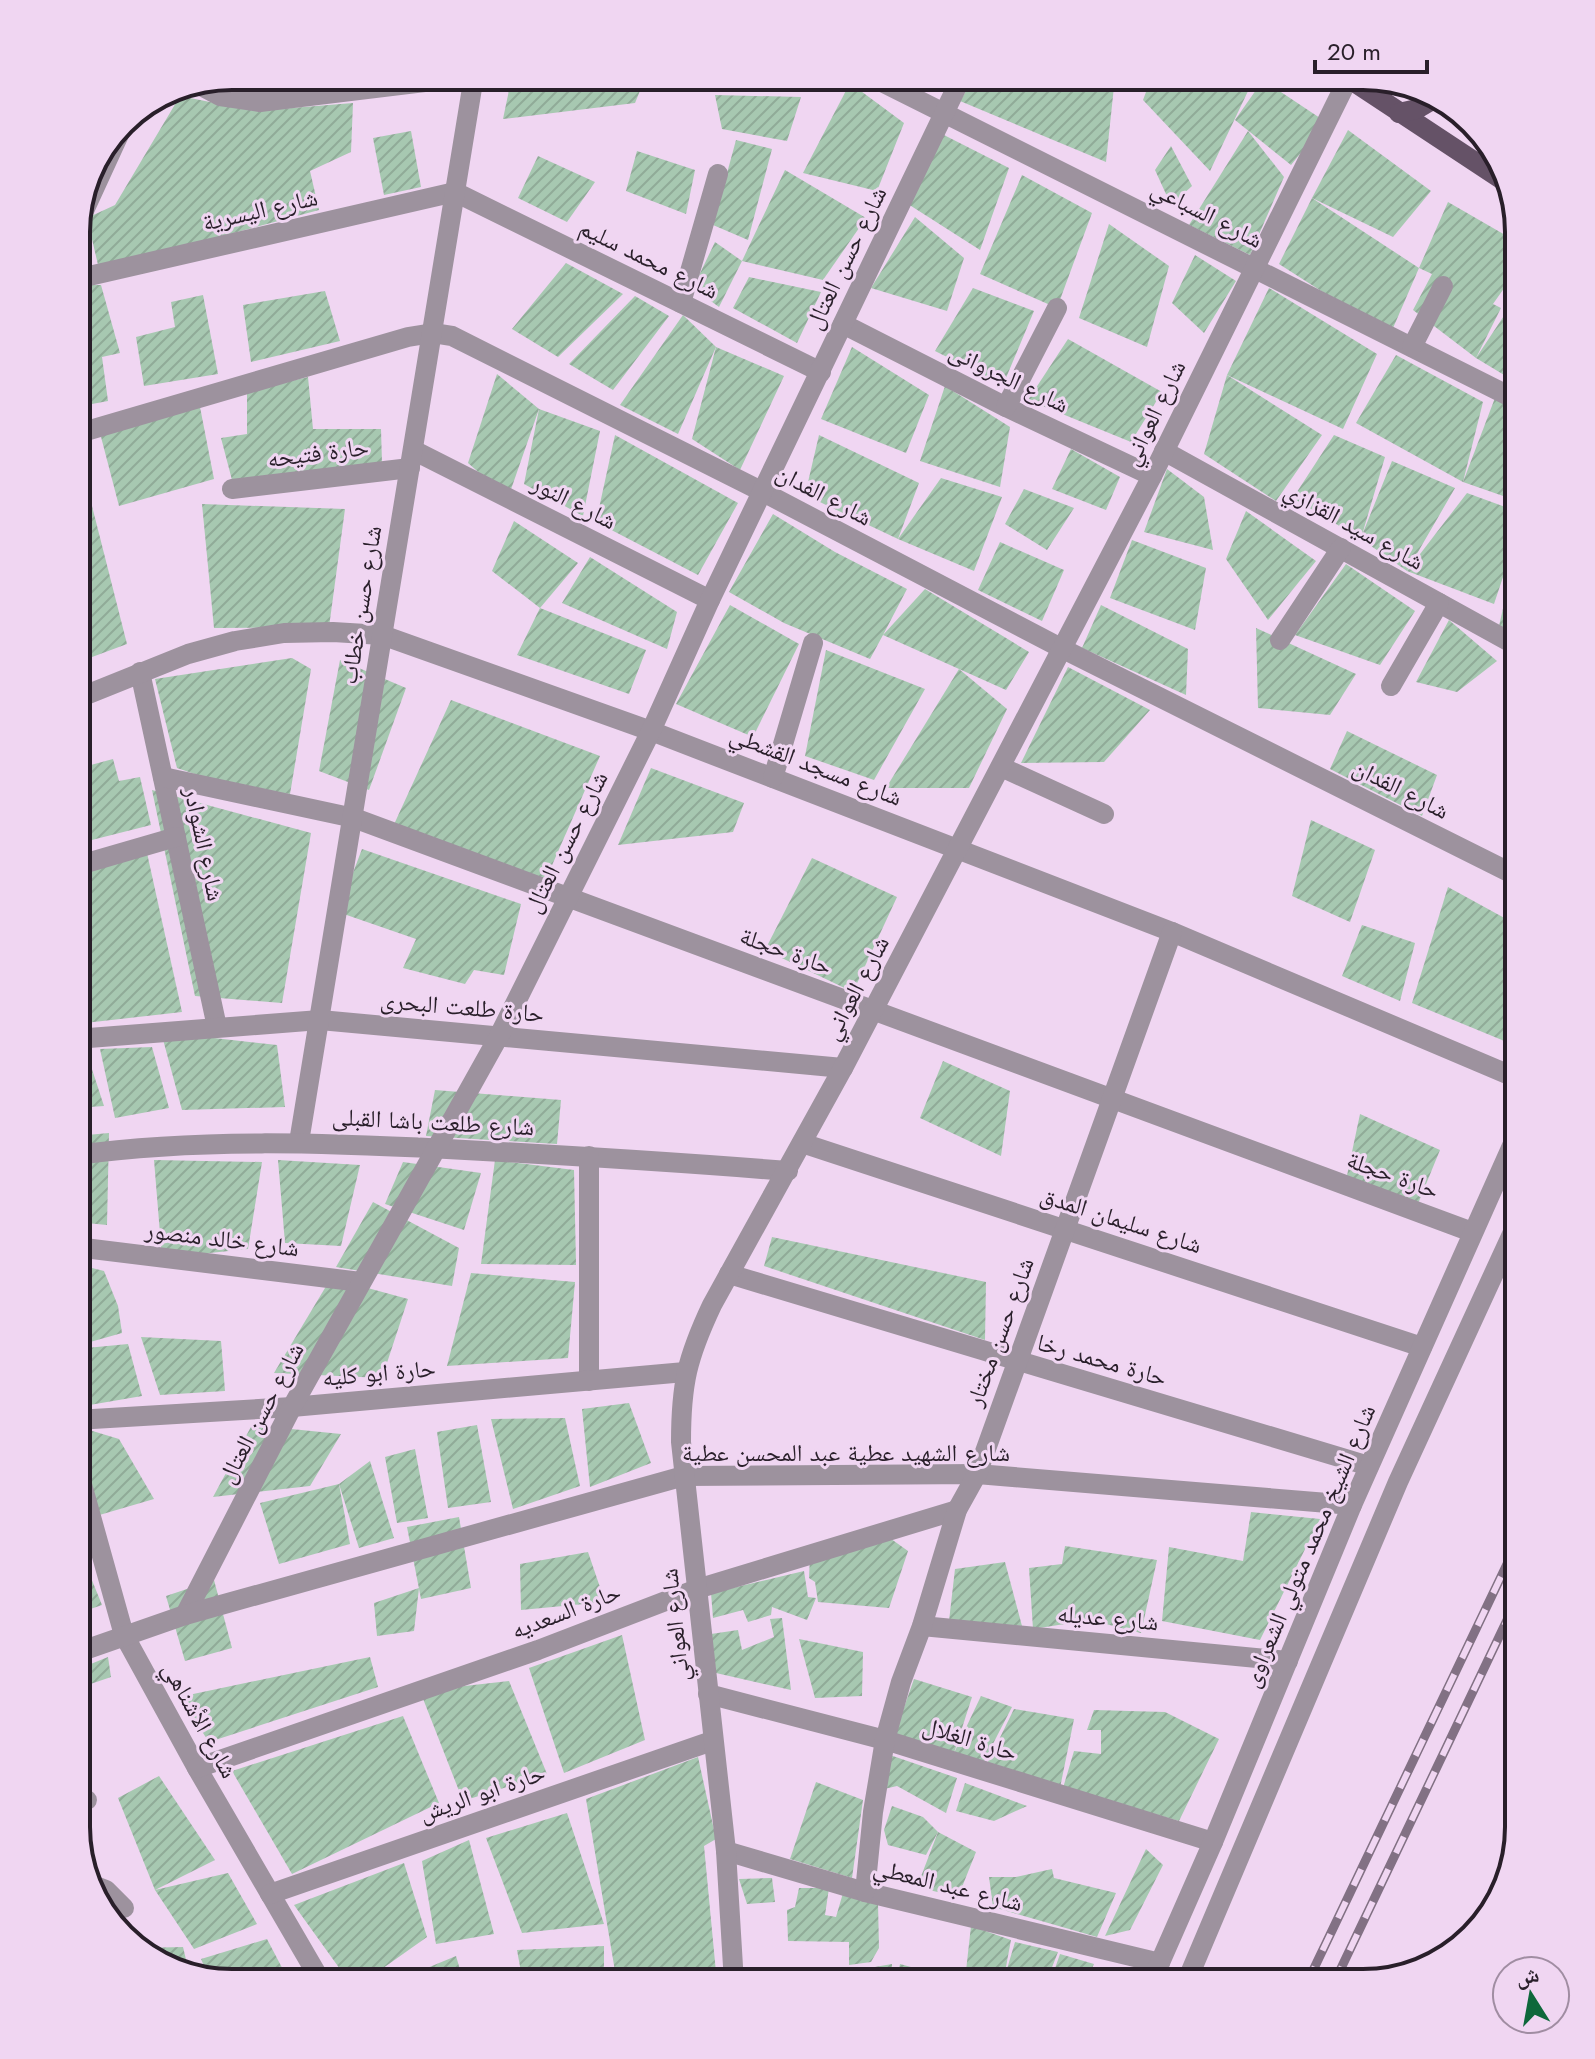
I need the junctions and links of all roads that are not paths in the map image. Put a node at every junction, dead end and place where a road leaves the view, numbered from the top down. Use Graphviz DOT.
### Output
graph roads {
  1 [pos="359,90"];
  2 [pos="472,90"];
  3 [pos="899,90"];
  4 [pos="955,90"];
  5 [pos="1340,90"];
  6 [pos="1364,90"];
  7 [pos="212,92"];
  8 [pos="1425,104"];
  9 [pos="945,112"];
  10 [pos="1399,113"];
  11 [pos="1492,173"];
  12 [pos="718,174"];
  13 [pos="455,192"];
  14 [pos="1255,267"];
  15 [pos="90,276"];
  16 [pos="1443,286"];
  17 [pos="681,303"];
  18 [pos="1057,308"];
  19 [pos="843,324"];
  20 [pos="433,333"];
  21 [pos="1412,347"];
  22 [pos="821,372"];
  23 [pos="1505,394"];
  24 [pos="1006,407"];
  25 [pos="90,430"];
  26 [pos="1164,451"];
  27 [pos="412,459"];
  28 [pos="1152,476"];
  29 [pos="232,489"];
  30 [pos="763,492"];
  31 [pos="1341,548"];
  32 [pos="710,600"];
  33 [pos="1439,603"];
  34 [pos="382,635"];
  35 [pos="1505,639"];
  36 [pos="1280,640"];
  37 [pos="813,643"];
  38 [pos="1061,648"];
  39 [pos="140,672"];
  40 [pos="1391,686"];
  41 [pos="90,693"];
  42 [pos="651,731"];
  43 [pos="1001,767"];
  44 [pos="163,777"];
  45 [pos="773,778"];
  46 [pos="1104,814"];
  47 [pos="354,818"];
  48 [pos="176,837"];
  49 [pos="958,850"];
  50 [pos="90,862"];
  51 [pos="1505,870"];
  52 [pos="568,897"];
  53 [pos="1172,932"];
  54 [pos="873,1011"];
  55 [pos="320,1020"];
  56 [pos="217,1027"];
  57 [pos="499,1036"];
  58 [pos="90,1038"];
  59 [pos="843,1068"];
  60 [pos="1505,1073"];
  61 [pos="1112,1099"];
  62 [pos="299,1142"];
  63 [pos="802,1143"];
  64 [pos="435,1148"];
  65 [pos="90,1154"];
  66 [pos="589,1156"];
  67 [pos="1505,1160"];
  68 [pos="788,1171"];
  69 [pos="1065,1229"];
  70 [pos="1472,1232"];
  71 [pos="90,1249"];
  72 [pos="1505,1249"];
  73 [pos="729,1274"];
  74 [pos="361,1282"];
  75 [pos="1422,1347"];
  76 [pos="1017,1362"];
  77 [pos="685,1372"];
  78 [pos="589,1381"];
  79 [pos="292,1407"];
  80 [pos="90,1419"];
  81 [pos="1369,1466"];
  82 [pos="977,1474"];
  83 [pos="684,1476"];
  84 [pos="1352,1505"];
  85 [pos="957,1510"];
  86 [pos="90,1513"];
  87 [pos="697,1589"];
  88 [pos="185,1615"];
  89 [pos="922,1626"];
  90 [pos="124,1635"];
  91 [pos="90,1648"];
  92 [pos="1288,1661"];
  93 [pos="708,1694"];
  94 [pos="885,1740"];
  95 [pos="712,1741"];
  96 [pos="197,1768"];
  97 [pos="1213,1842"];
  98 [pos="726,1851"];
  99 [pos="105,1890"];
  100 [pos="865,1892"];
  101 [pos="270,1894"];
  102 [pos="124,1908"];
  103 [pos="1160,1963"];
  104 [pos="314,1969"];
  105 [pos="733,1969"];
  106 [pos="1157,1969"];
  107 [pos="1192,1969"];
  1 -- 7 [label="street"];
  2 -- 13 [label="street, شارع حسن خطاب"];
  3 -- 9 [label="street, شارع السباعي"];
  4 -- 9 [label="street, شارع حسن العتال"];
  5 -- 14 [label="street, شارع العواني"];
  6 -- 10 [label="main road"];
  8 -- 10 [label="main road"];
  9 -- 14 [label="street, شارع السباعي"];
  9 -- 19 [label="street, شارع حسن العتال"];
  10 -- 11 [label="main road"];
  12 -- 17 [label="street"];
  13 -- 15 [label="street, شارع اليسرية"];
  13 -- 17 [label="street, شارع محمد سليم"];
  13 -- 20 [label="street, شارع حسن خطاب"];
  14 -- 21 [label="street, شارع السباعي"];
  14 -- 26 [label="street, شارع العواني"];
  16 -- 21 [label="street"];
  17 -- 22 [label="street, شارع محمد سليم"];
  18 -- 24 [label="street"];
  19 -- 22 [label="street, شارع حسن العتال"];
  19 -- 24 [label="street, شارع الجروانى"];
  20 -- 25 [label="street, شارع الفدان"];
  20 -- 27 [label="street, شارع حسن خطاب"];
  20 -- 30 [label="street, شارع الفدان"];
  21 -- 23 [label="street, شارع السباعي"];
  22 -- 30 [label="street, شارع حسن العتال"];
  24 -- 28 [label="street, شارع الجروانى"];
  26 -- 28 [label="street, شارع العواني"];
  26 -- 31 [label="street, شارع سيد القزازي"];
  27 -- 29 [label="street, حارة فتيحه"];
  27 -- 32 [label="street, شارع النور"];
  27 -- 34 [label="street, شارع حسن خطاب"];
  28 -- 38 [label="street, شارع العواني"];
  30 -- 32 [label="street, شارع حسن العتال"];
  30 -- 38 [label="street, شارع الفدان"];
  31 -- 33 [label="street, شارع سيد القزازي"];
  31 -- 36 [label="street"];
  32 -- 42 [label="street, شارع حسن العتال"];
  33 -- 35 [label="street, شارع سيد القزازي"];
  33 -- 40 [label="street"];
  34 -- 39 [label="street, شارع مسجد القشطي"];
  34 -- 42 [label="street, شارع مسجد القشطي"];
  34 -- 47 [label="street, شارع حسن خطاب"];
  37 -- 45 [label="street"];
  38 -- 43 [label="street, شارع العواني"];
  38 -- 51 [label="street, شارع الفدان"];
  39 -- 41 [label="street, شارع مسجد القشطي"];
  39 -- 44 [label="street, شارع الشوادر"];
  42 -- 45 [label="street, شارع مسجد القشطي"];
  42 -- 52 [label="street, شارع حسن العتال"];
  43 -- 46 [label="street"];
  43 -- 49 [label="street, شارع العواني"];
  44 -- 47 [label="street, حارة حجلة"];
  44 -- 48 [label="street, شارع الشوادر"];
  45 -- 49 [label="street, شارع مسجد القشطي"];
  47 -- 52 [label="street, حارة حجلة"];
  47 -- 55 [label="street, شارع حسن خطاب"];
  48 -- 50 [label="street"];
  48 -- 56 [label="street, شارع الشوادر"];
  49 -- 53 [label="street, شارع مسجد القشطي"];
  49 -- 54 [label="street, شارع العواني"];
  52 -- 54 [label="street, حارة حجلة"];
  52 -- 57 [label="street, شارع حسن العتال"];
  53 -- 60 [label="street, شارع مسجد القشطي"];
  53 -- 61 [label="street, شارع حسن مختار"];
  54 -- 59 [label="street, شارع العواني"];
  54 -- 61 [label="street, حارة حجلة"];
  55 -- 56 [label="street, حارة طلعت البحرى"];
  55 -- 57 [label="street, حارة طلعت البحرى"];
  55 -- 62 [label="street, شارع حسن خطاب"];
  56 -- 58 [label="street, حارة طلعت البحرى"];
  57 -- 59 [label="street, حارة طلعت البحرى"];
  57 -- 64 [label="street, شارع حسن العتال"];
  59 -- 63 [label="street, شارع العواني"];
  61 -- 69 [label="street, شارع حسن مختار"];
  61 -- 70 [label="street, حارة حجلة"];
  62 -- 64 [label="street, شارع طلعت باشا القبلى"];
  62 -- 65 [label="street, شارع طلعت باشا القبلى"];
  63 -- 68 [label="street, شارع العواني"];
  63 -- 69 [label="street, شارع سليمان المدق"];
  64 -- 66 [label="street, شارع طلعت باشا القبلى"];
  64 -- 74 [label="street, شارع حسن العتال"];
  66 -- 68 [label="street, شارع طلعت باشا القبلى"];
  66 -- 78 [label="street"];
  67 -- 70 [label="street, شارع الشيخ محمد متولي الشعراوى"];
  68 -- 73 [label="street, شارع العواني"];
  69 -- 75 [label="street, شارع سليمان المدق"];
  69 -- 76 [label="street, شارع حسن مختار"];
  70 -- 75 [label="street, شارع الشيخ محمد متولي الشعراوى"];
  71 -- 74 [label="street, شارع خالد منصور"];
  72 -- 107 [label="street"];
  73 -- 76 [label="street, حارة محمد رخا"];
  73 -- 77 [label="street, شارع العواني"];
  74 -- 79 [label="street, شارع حسن العتال"];
  75 -- 81 [label="street, شارع الشيخ محمد متولي الشعراوى"];
  76 -- 81 [label="street, حارة محمد رخا"];
  76 -- 82 [label="street, شارع حسن مختار"];
  77 -- 78 [label="street, حارة ابو كليه"];
  77 -- 83 [label="street, شارع العواني"];
  78 -- 79 [label="street, حارة ابو كليه"];
  79 -- 80 [label="street, حارة ابو كليه"];
  79 -- 88 [label="street, شارع حسن العتال"];
  81 -- 84 [label="street, شارع الشيخ محمد متولي الشعراوى"];
  82 -- 83 [label="street, شارع الشهيد عطية عبد المحسن عطية"];
  82 -- 84 [label="street, شارع الشهيد عطية عبد المحسن عطية"];
  82 -- 85 [label="street, شارع حسن مختار"];
  83 -- 87 [label="street, شارع العواني"];
  83 -- 88 [label="street, شارع الشهيد عطية عبد المحسن عطية"];
  84 -- 92 [label="street, شارع الشيخ محمد متولي الشعراوى"];
  85 -- 87 [label="street, حارة السعديه"];
  85 -- 89 [label="street, شارع حسن مختار"];
  86 -- 90 [label="street, شارع الأشناهي"];
  87 -- 93 [label="street, شارع العواني"];
  87 -- 96 [label="street, حارة السعديه"];
  88 -- 90 [label="street, شارع الشهيد عطية عبد المحسن عطية"];
  89 -- 92 [label="street, شارع عديله"];
  89 -- 94 [label="street, شارع حسن مختار"];
  90 -- 91 [label="street, شارع الشهيد عطية عبد المحسن عطية"];
  90 -- 96 [label="street, شارع الأشناهي"];
  92 -- 97 [label="street, شارع الشيخ محمد متولي الشعراوى"];
  93 -- 94 [label="street, حارة الغلال"];
  93 -- 95 [label="street, شارع العواني"];
  94 -- 97 [label="street, حارة الغلال"];
  94 -- 100 [label="street, شارع حسن مختار"];
  95 -- 98 [label="street, شارع العواني"];
  95 -- 101 [label="street, حارة ابو الريش"];
  96 -- 101 [label="street, شارع الأشناهي"];
  97 -- 103 [label="street, شارع الشيخ محمد متولي الشعراوى"];
  98 -- 100 [label="street, شارع عبد المعطي"];
  98 -- 105 [label="street, شارع العواني"];
  99 -- 102 [label="street"];
  100 -- 103 [label="street, شارع عبد المعطي"];
  101 -- 104 [label="street, شارع الأشناهي"];
  103 -- 106 [label="street, شارع الشيخ محمد متولي الشعراوى"];
}
